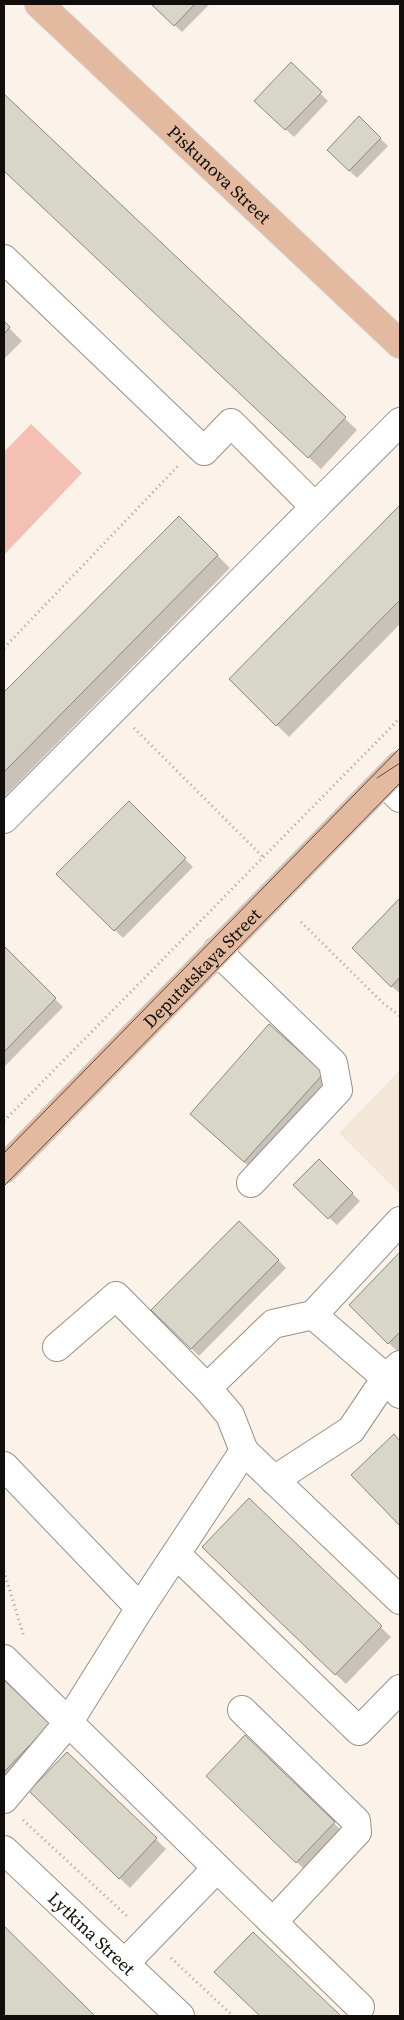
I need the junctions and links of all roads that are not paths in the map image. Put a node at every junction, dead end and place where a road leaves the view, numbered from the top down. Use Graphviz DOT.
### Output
graph roads {
  1 [pos="39,4"];
  2 [pos="4,259"];
  3 [pos="400,344"];
  4 [pos="400,422"];
  5 [pos="315,507"];
  6 [pos="395,782"];
  7 [pos="4,819"];
  8 [pos="218,951"];
  9 [pos="4,1169"];
  10 [pos="251,1183"];
  11 [pos="400,1221"];
  12 [pos="313,1315"];
  13 [pos="57,1347"];
  14 [pos="396,1379"];
  15 [pos="207,1388"];
  16 [pos="244,1451"];
  17 [pos="4,1466"];
  18 [pos="274,1480"];
  19 [pos="176,1554"];
  20 [pos="400,1600"];
  21 [pos="140,1608"];
  22 [pos="4,1659"];
  23 [pos="400,1688"];
  24 [pos="242,1710"];
  25 [pos="68,1723"];
  26 [pos="11,1808"];
  27 [pos="4,1850"];
  28 [pos="218,1868"];
  29 [pos="273,1922"];
  30 [pos="125,1963"];
  31 [pos="360,2007"];
  32 [pos="180,2016"];
  1 -- 3 [label="main road, Piskunova Street"];
  2 -- 5 [label="street"];
  4 -- 5 [label="street"];
  5 -- 7 [label="street"];
  6 -- 8 [label="main road, Deputatskaya Street"];
  8 -- 9 [label="main road, Deputatskaya Street"];
  8 -- 10 [label="street"];
  11 -- 12 [label="street"];
  12 -- 14 [label="street"];
  12 -- 15 [label="street"];
  13 -- 15 [label="street"];
  14 -- 18 [label="street"];
  15 -- 16 [label="street"];
  16 -- 18 [label="street"];
  16 -- 19 [label="street"];
  17 -- 21 [label="street"];
  18 -- 20 [label="street"];
  19 -- 21 [label="street"];
  19 -- 23 [label="street"];
  21 -- 25 [label="street"];
  22 -- 25 [label="street"];
  24 -- 29 [label="street"];
  25 -- 26 [label="street"];
  25 -- 28 [label="street"];
  27 -- 30 [label="street, Lytkina Street"];
  28 -- 29 [label="street"];
  28 -- 30 [label="street"];
  29 -- 31 [label="street"];
  30 -- 32 [label="street, Lytkina Street"];
}
